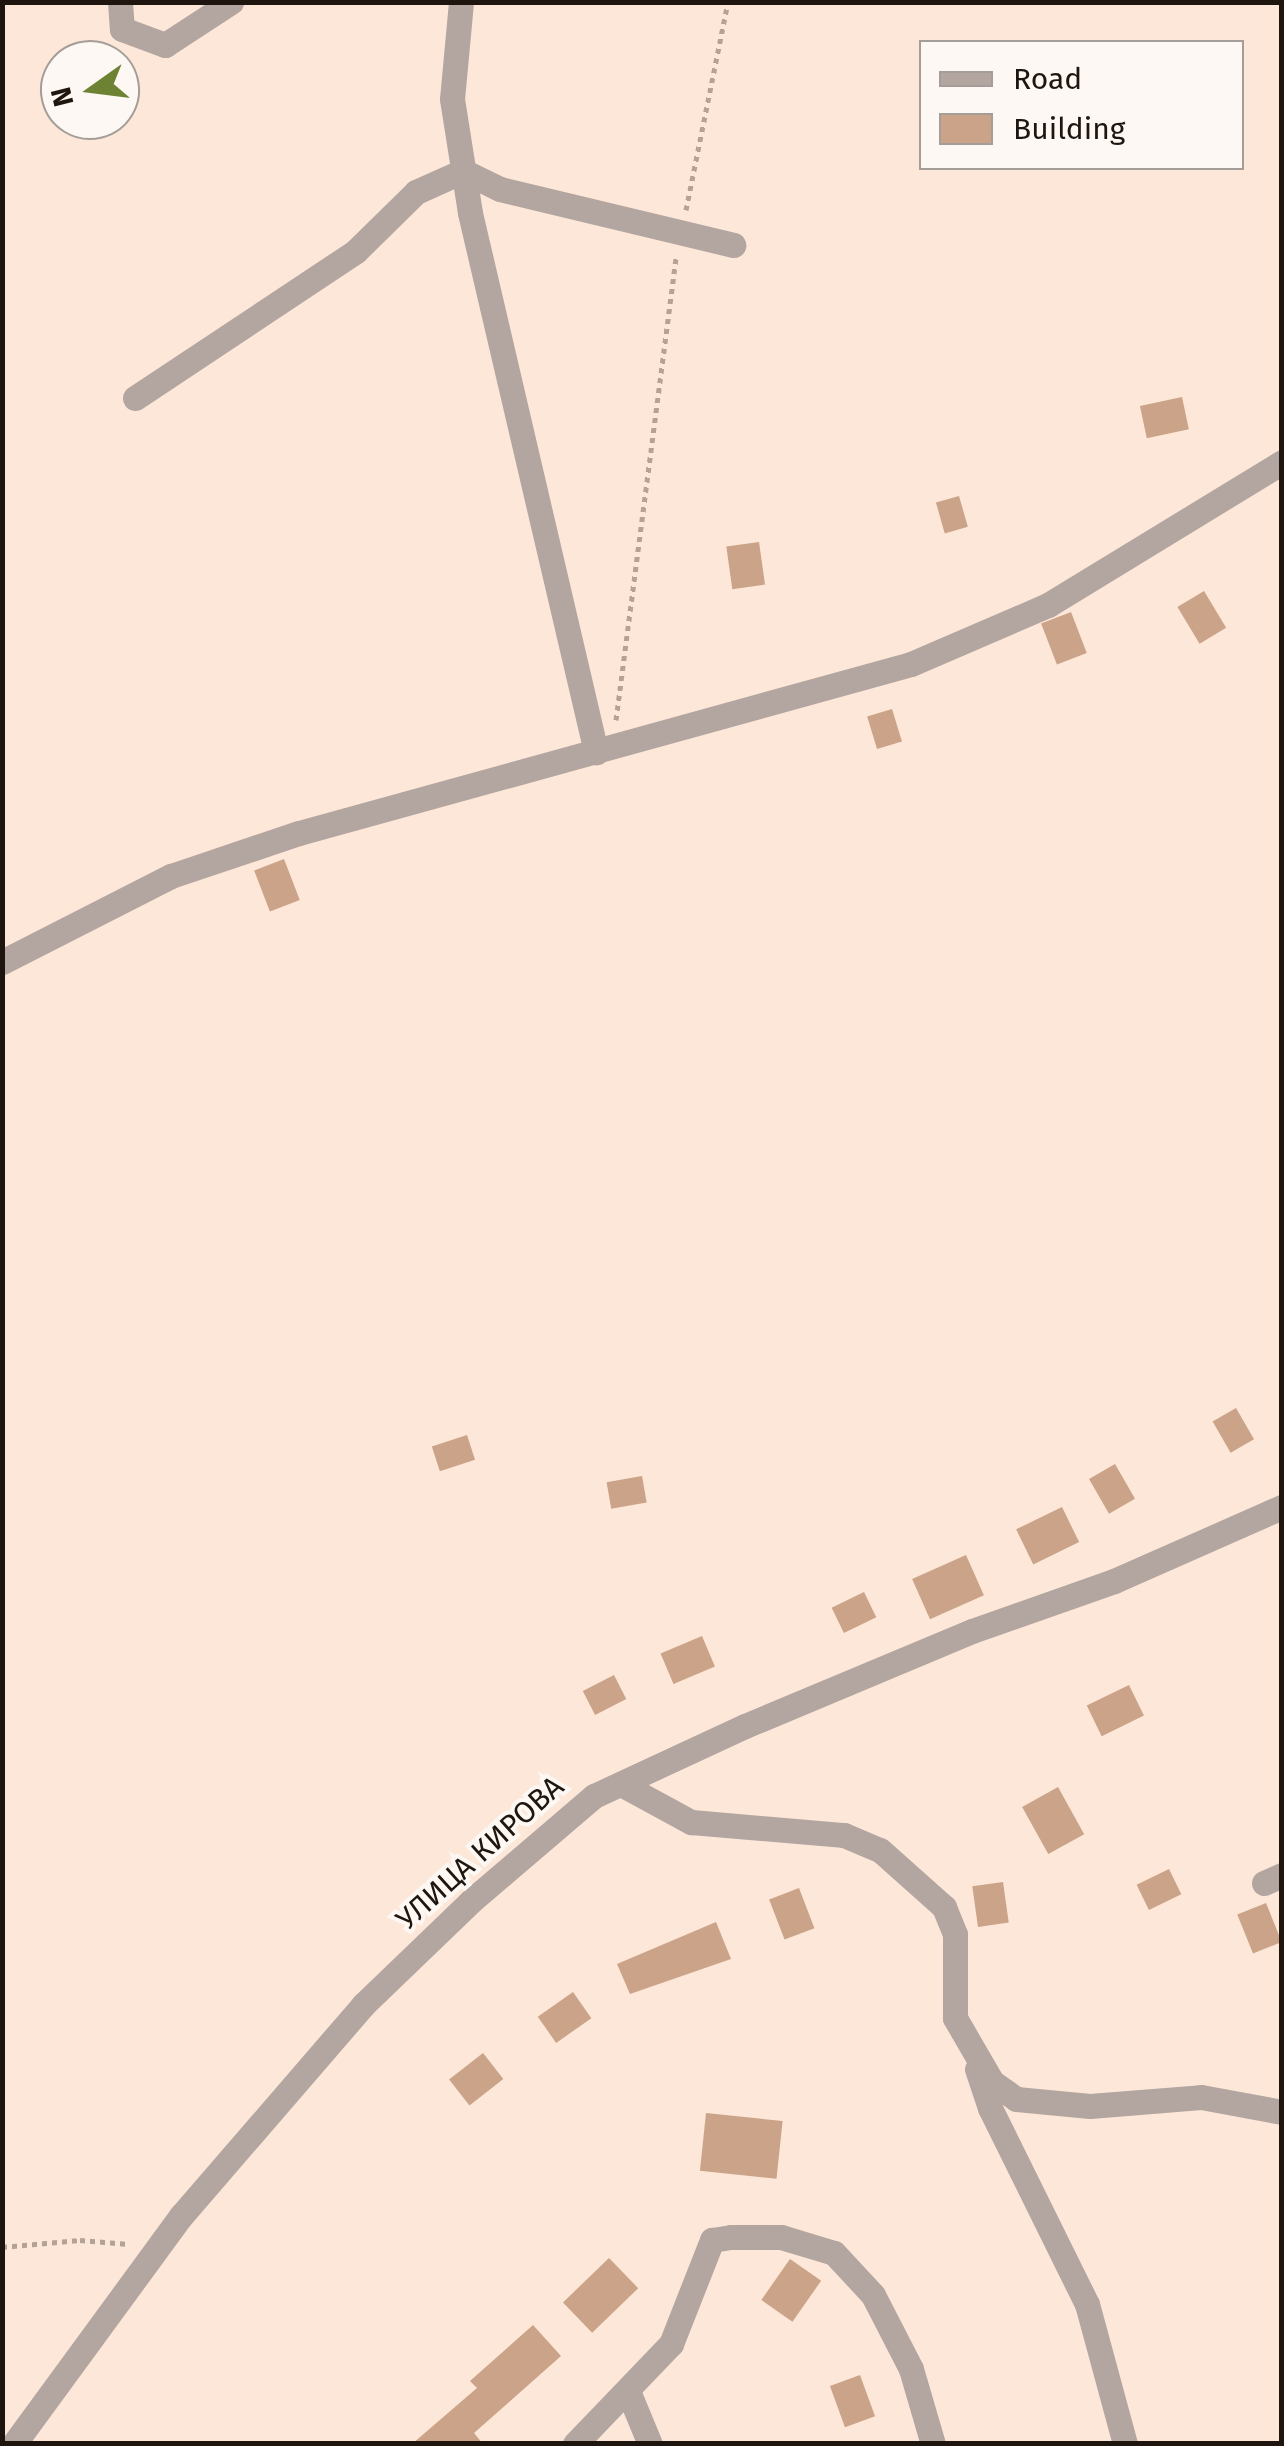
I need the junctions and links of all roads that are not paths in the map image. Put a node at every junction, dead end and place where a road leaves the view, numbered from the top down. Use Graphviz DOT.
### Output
graph roads {
  1 [pos="120,2"];
  2 [pos="231,2"];
  3 [pos="461,2"];
  4 [pos="463,171"];
  5 [pos="733,244"];
  6 [pos="135,398"];
  7 [pos="1282,462"];
  8 [pos="605,750"];
  9 [pos="2,962"];
  10 [pos="1282,1507"];
  11 [pos="621,1784"];
  12 [pos="972,2054"];
  13 [pos="1282,2112"];
  14 [pos="628,2391"];
  15 [pos="14,2444"];
  16 [pos="575,2444"];
  17 [pos="650,2444"];
  18 [pos="932,2444"];
  19 [pos="1125,2444"];
  1 -- 2 [label="street"];
  3 -- 4 [label="street"];
  4 -- 5 [label="street"];
  4 -- 6 [label="street"];
  4 -- 8 [label="street"];
  7 -- 8 [label="street"];
  8 -- 9 [label="street"];
  10 -- 11 [label="street, УЛИЦА КИРОВА"];
  11 -- 12 [label="street"];
  11 -- 15 [label="street, УЛИЦА КИРОВА"];
  12 -- 13 [label="street"];
  12 -- 19 [label="street"];
  14 -- 16 [label="street"];
  14 -- 17 [label="street"];
  14 -- 18 [label="street"];
}
